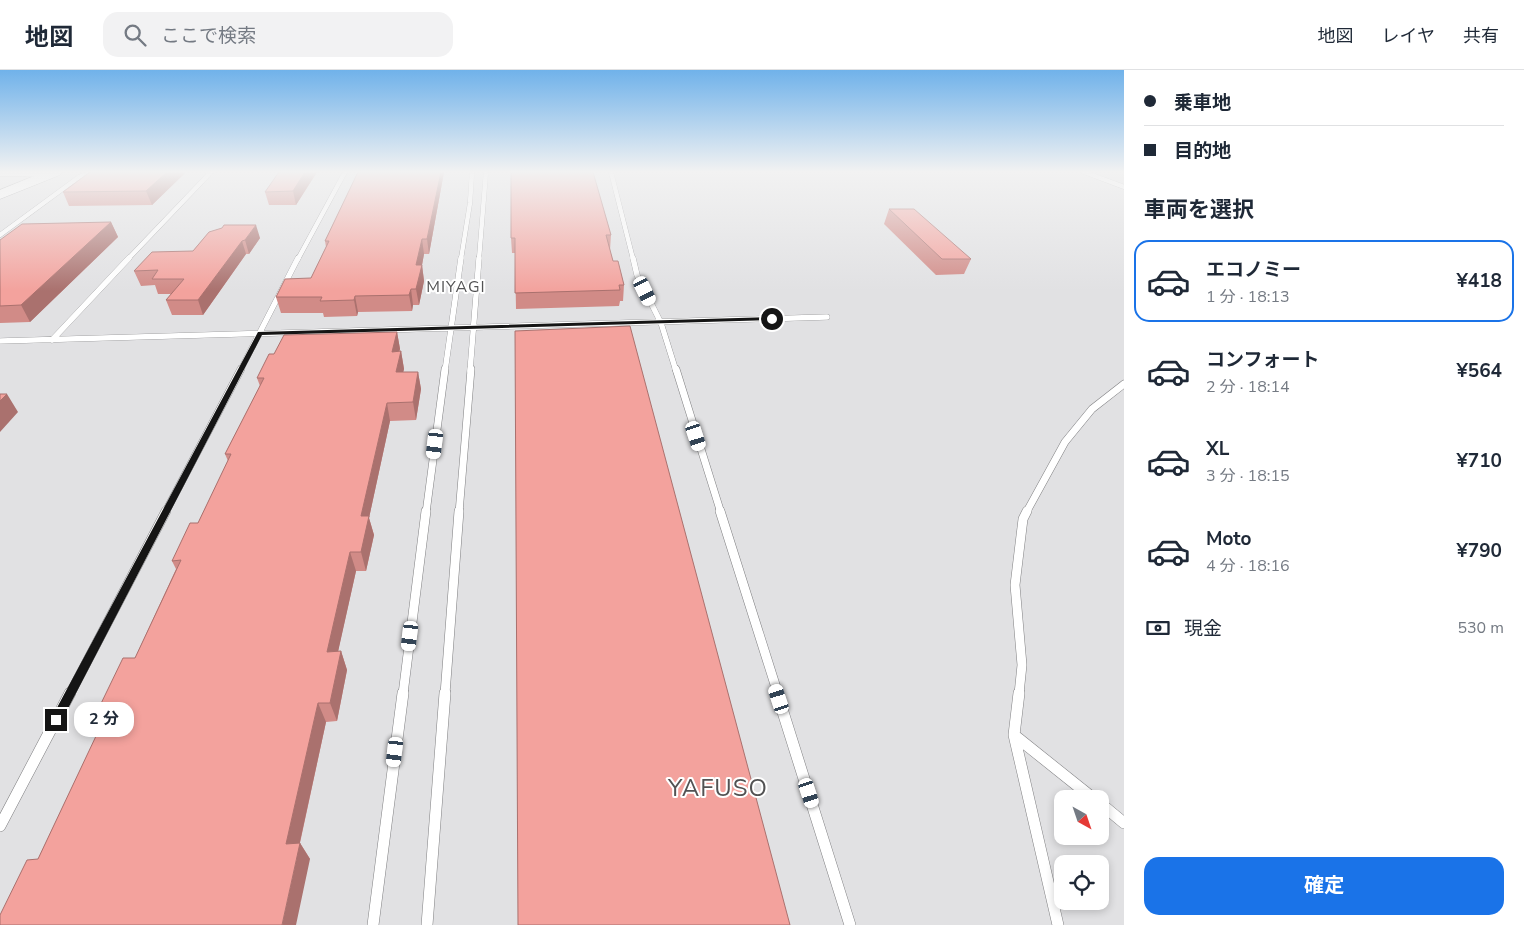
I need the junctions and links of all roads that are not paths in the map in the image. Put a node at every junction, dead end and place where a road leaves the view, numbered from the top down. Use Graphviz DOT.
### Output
graph roads {
  1 [pos="31,212"];
  2 [pos="173,212"];
  3 [pos="323,212"];
  4 [pos="469,212"];
  5 [pos="483,212"];
  6 [pos="623,212"];
  7 [pos="0,235"];
  8 [pos="827,317"];
  9 [pos="661,323"];
  10 [pos="473,328"];
  11 [pos="450,329"];
  12 [pos="260,333"];
  13 [pos="52,340"];
  14 [pos="0,341"];
  15 [pos="1124,384"];
  16 [pos="1014,735"];
  17 [pos="1083,790"];
  18 [pos="1109,810"];
  19 [pos="1124,822"];
  20 [pos="0,826"];
  21 [pos="373,925"];
  22 [pos="426,925"];
  23 [pos="850,925"];
  24 [pos="1058,925"];
  1 -- 7 [label="lane"];
  2 -- 13 [label="lane"];
  3 -- 12 [label="lane"];
  4 -- 11 [label="lane"];
  5 -- 10 [label="lane"];
  6 -- 9 [label="lane"];
  8 -- 9 [label="lane"];
  9 -- 10 [label="lane"];
  9 -- 23 [label="lane"];
  10 -- 11 [label="lane"];
  10 -- 22 [label="lane"];
  11 -- 12 [label="lane"];
  11 -- 21 [label="lane"];
  12 -- 13 [label="lane"];
  12 -- 20 [label="lane"];
  13 -- 14 [label="lane"];
  15 -- 16 [label="lane"];
  16 -- 17 [label="lane"];
  16 -- 24 [label="lane"];
  18 -- 19 [label="lane"];
}
